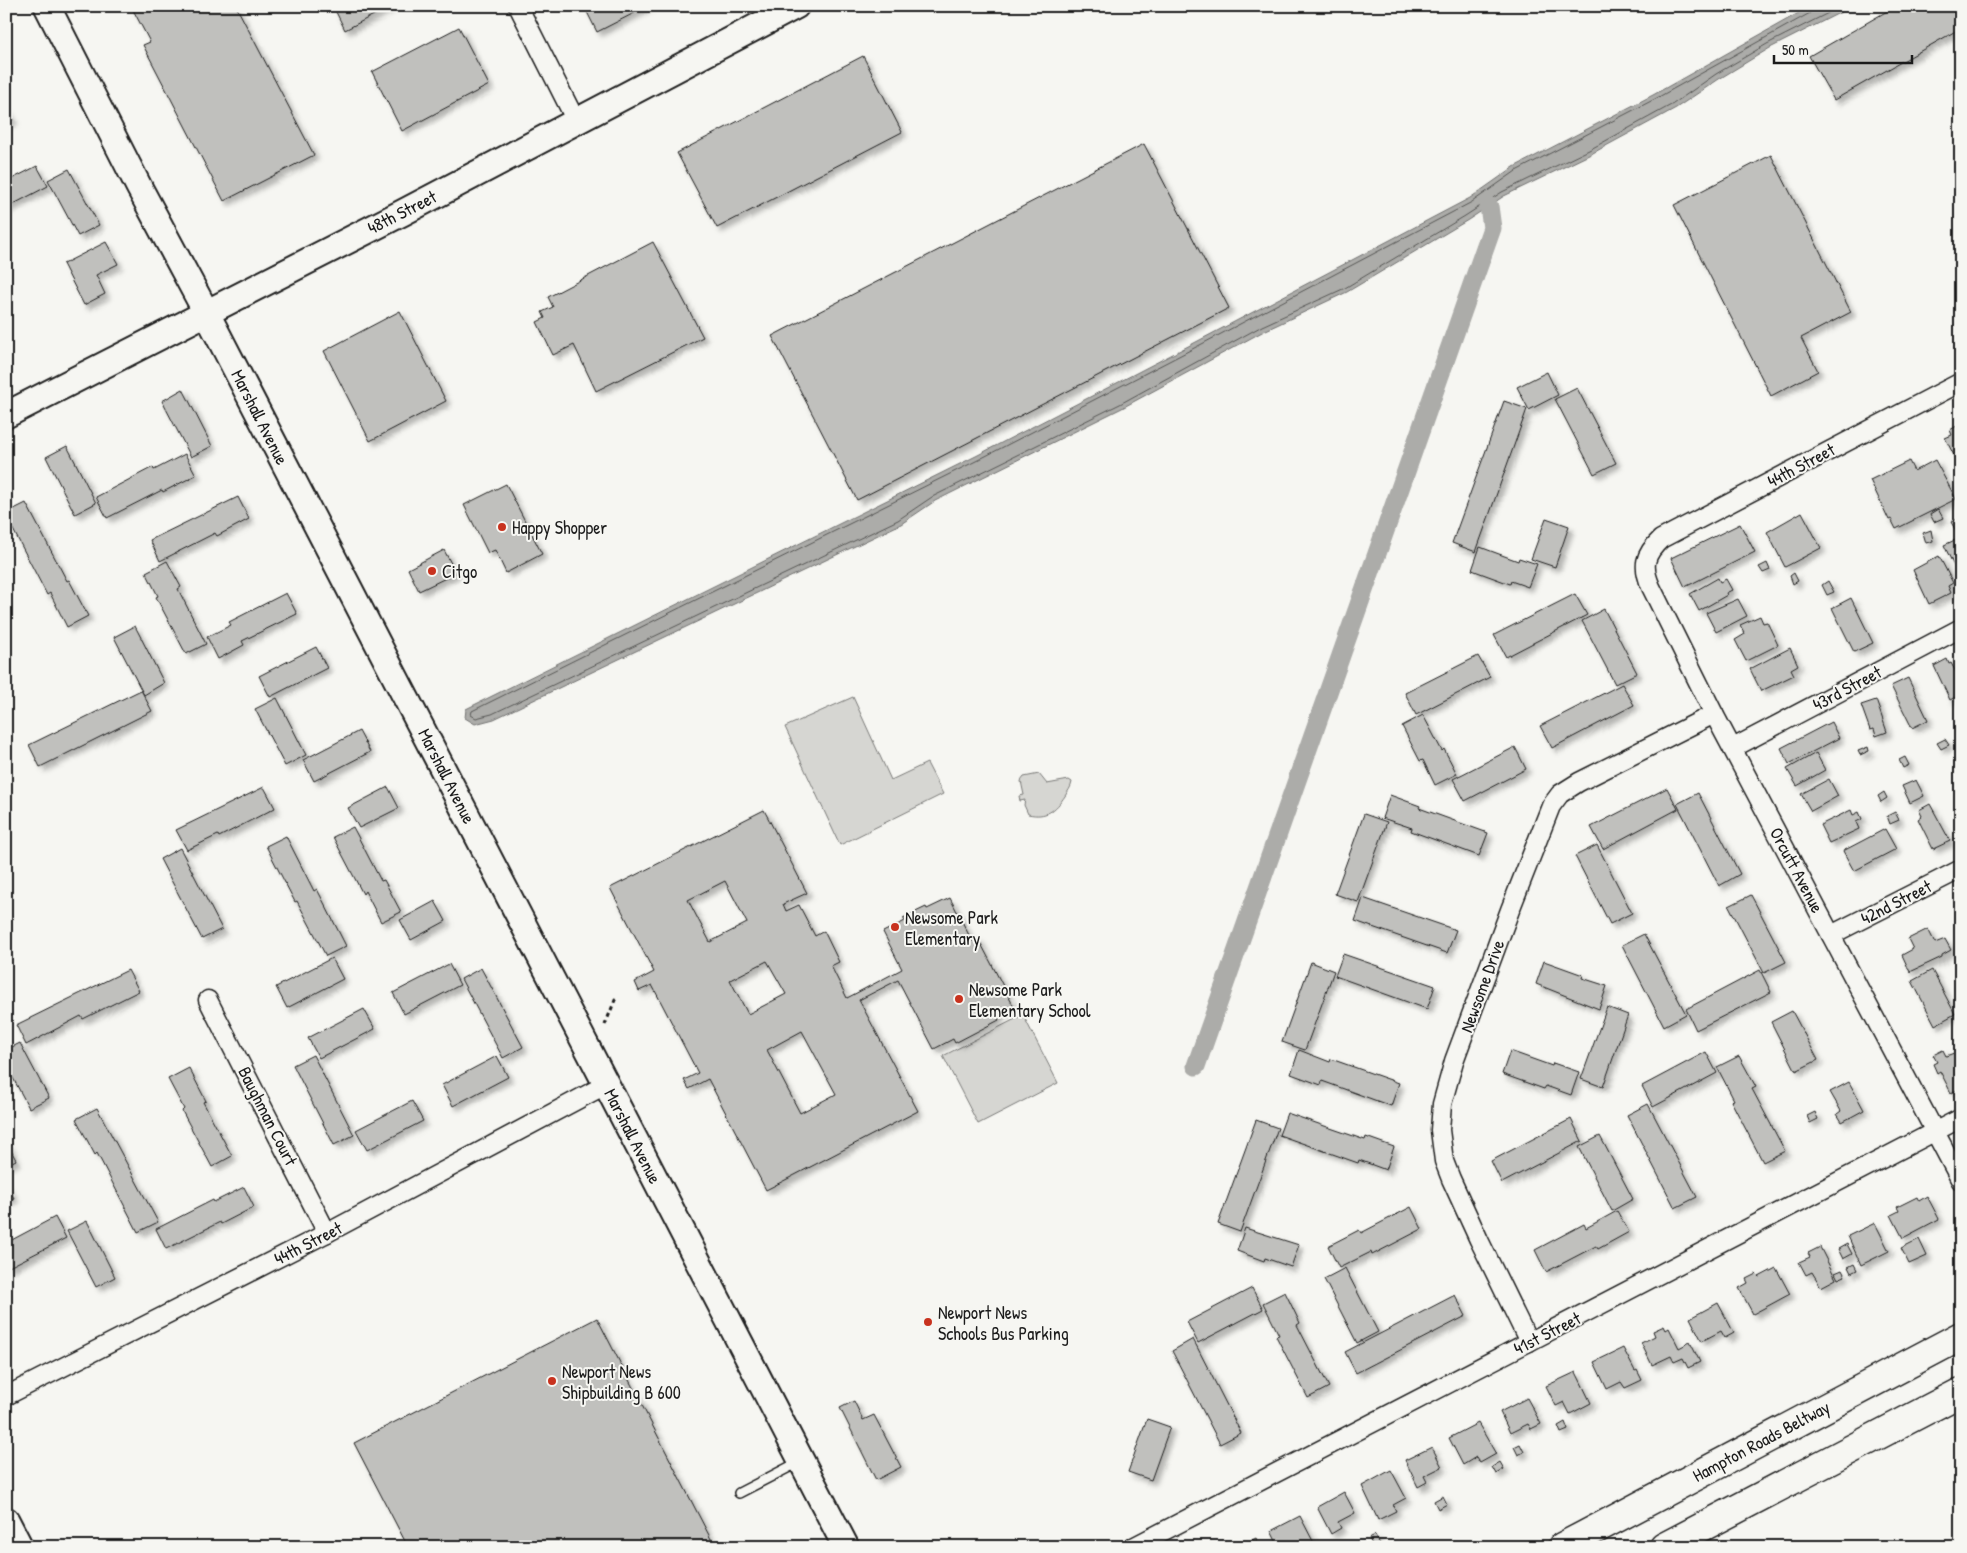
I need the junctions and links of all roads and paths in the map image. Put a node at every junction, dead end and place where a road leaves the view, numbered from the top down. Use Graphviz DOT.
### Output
graph roads {
  1 [pos="47,6"];
  2 [pos="518,6"];
  3 [pos="796,6"];
  4 [pos="576,121"];
  5 [pos="206,312"];
  6 [pos="1961,382"];
  7 [pos="6,415"];
  8 [pos="1648,555"];
  9 [pos="1961,628"];
  10 [pos="1714,714"];
  11 [pos="1733,748"];
  12 [pos="1961,869"];
  13 [pos="1831,935"];
  14 [pos="618,998"];
  15 [pos="208,1000"];
  16 [pos="604,1025"];
  17 [pos="607,1084"];
  18 [pos="1961,1118"];
  19 [pos="1934,1132"];
  20 [pos="1961,1181"];
  21 [pos="327,1233"];
  22 [pos="1961,1322"];
  23 [pos="1961,1336"];
  24 [pos="1529,1342"];
  25 [pos="1876,1380"];
  26 [pos="1961,1392"];
  27 [pos="6,1396"];
  28 [pos="1961,1403"];
  29 [pos="1893,1427"];
  30 [pos="801,1461"];
  31 [pos="739,1493"];
  32 [pos="6,1520"];
  33 [pos="20,1547"];
  34 [pos="846,1547"];
  35 [pos="1133,1547"];
  36 [pos="1562,1547"];
  37 [pos="1664,1547"];
  1 -- 5 [label="street, Marshall Avenue"];
  2 -- 4 [label="street"];
  3 -- 4 [label="street, 48th Street"];
  4 -- 5 [label="street, 48th Street"];
  5 -- 7 [label="street, 48th Street"];
  5 -- 17 [label="street, Marshall Avenue"];
  6 -- 8 [label="street, 44th Street"];
  8 -- 10 [label="street, Orcutt Avenue"];
  9 -- 11 [label="street, 43rd Street"];
  10 -- 11 [label="street, Orcutt Avenue"];
  10 -- 24 [label="street, Newsome Drive"];
  11 -- 13 [label="street, Orcutt Avenue"];
  12 -- 13 [label="street, 42nd Street"];
  13 -- 19 [label="street, Orcutt Avenue"];
  14 -- 16 [label="path"];
  15 -- 21 [label="street, Baughman Court"];
  17 -- 21 [label="street, 44th Street"];
  17 -- 30 [label="street, Marshall Avenue"];
  18 -- 19 [label="street, 41st Street"];
  19 -- 20 [label="street, Orcutt Avenue"];
  19 -- 24 [label="street, 41st Street"];
  21 -- 27 [label="street, 44th Street"];
  22 -- 25 [label="highway"];
  23 -- 25 [label="highway, Hampton Roads Beltway"];
  24 -- 35 [label="street, 41st Street"];
  25 -- 36 [label="highway, Hampton Roads Beltway"];
  26 -- 29 [label="highway"];
  28 -- 29 [label="highway"];
  29 -- 37 [label="highway"];
  30 -- 31 [label="lane"];
  30 -- 34 [label="street, Marshall Avenue"];
  32 -- 33 [label="street"];
}
